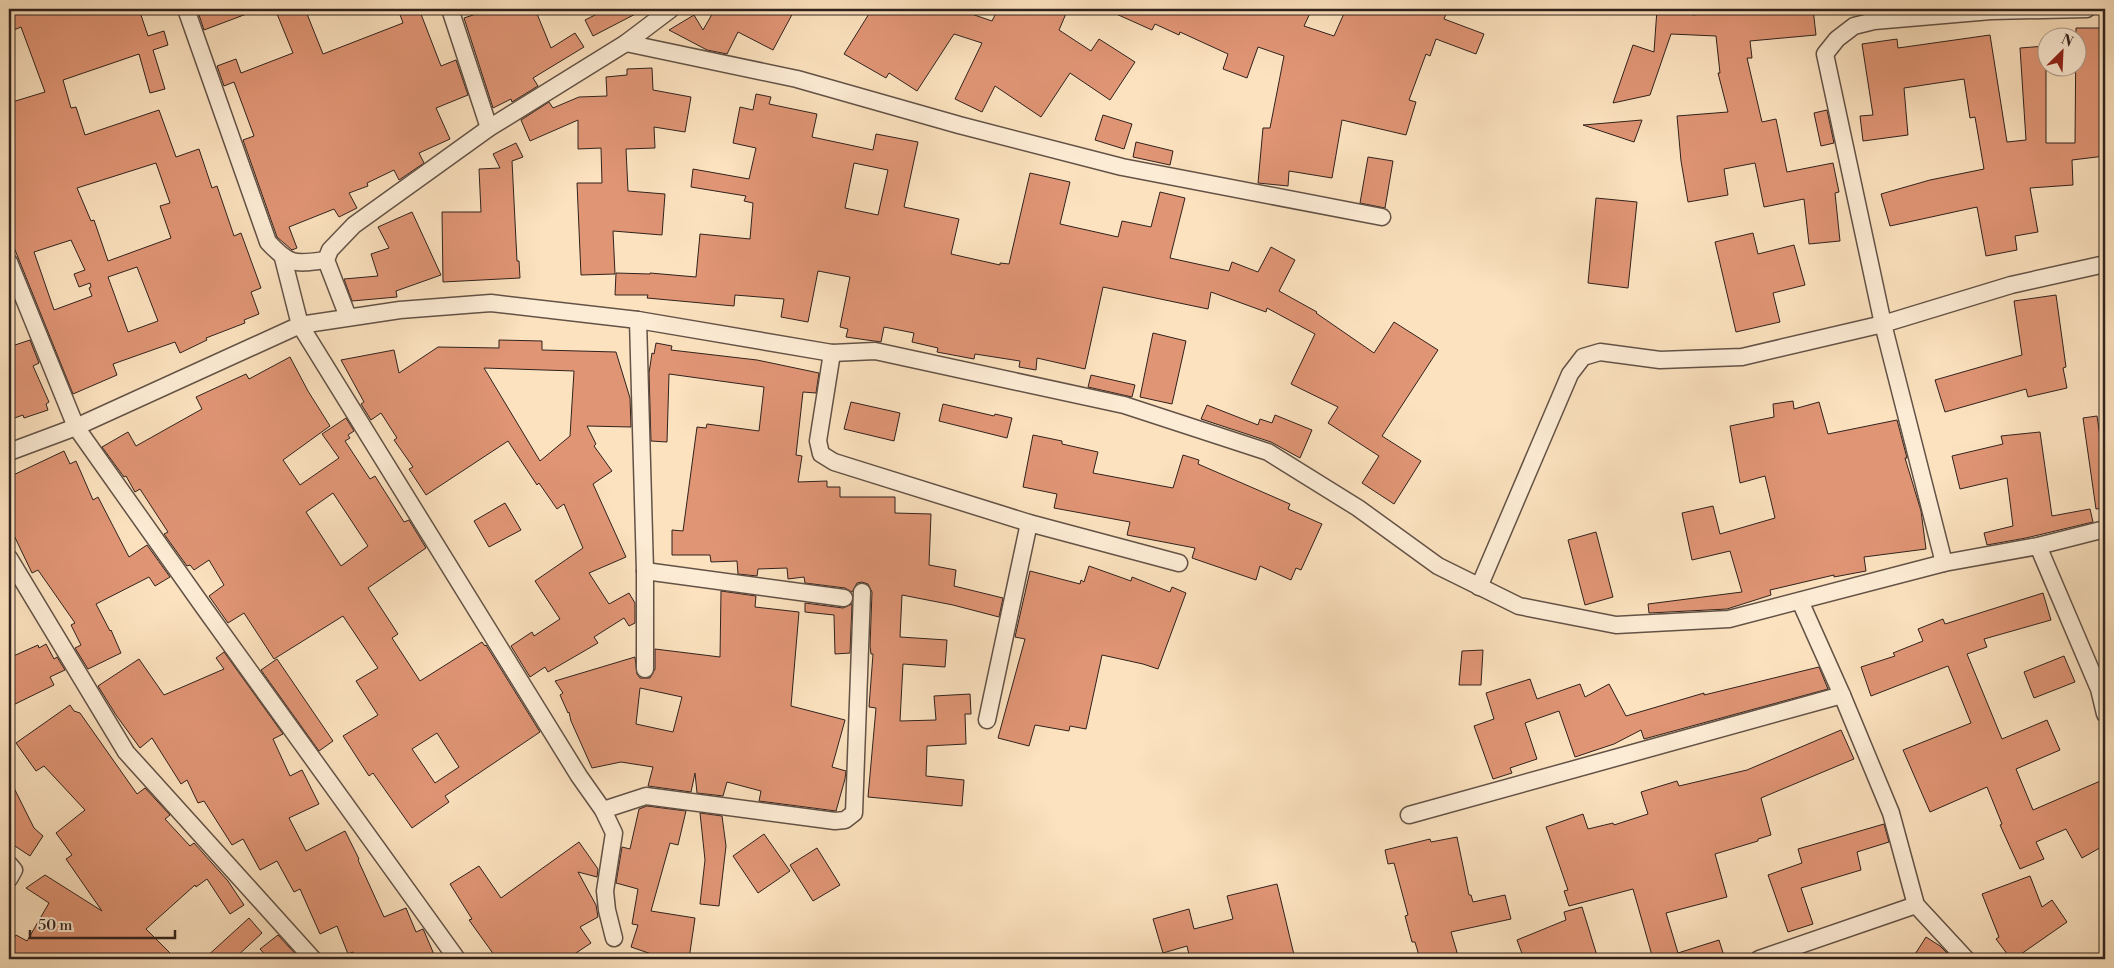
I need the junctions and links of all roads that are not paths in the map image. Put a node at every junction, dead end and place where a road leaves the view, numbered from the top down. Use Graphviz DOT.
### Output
graph roads {
  1 [pos="186,9"];
  2 [pos="450,9"];
  3 [pos="671,9"];
  4 [pos="2088,9"];
  5 [pos="626,43"];
  6 [pos="489,128"];
  7 [pos="1382,217"];
  8 [pos="283,258"];
  9 [pos="326,260"];
  10 [pos="9,262"];
  11 [pos="2105,264"];
  12 [pos="348,317"];
  13 [pos="638,320"];
  14 [pos="1883,324"];
  15 [pos="300,325"];
  16 [pos="832,353"];
  17 [pos="76,427"];
  18 [pos="9,452"];
  19 [pos="1029,523"];
  20 [pos="2105,529"];
  21 [pos="2038,546"];
  22 [pos="9,558"];
  23 [pos="1179,563"];
  24 [pos="1944,563"];
  25 [pos="645,571"];
  26 [pos="1479,587"];
  27 [pos="862,592"];
  28 [pos="844,598"];
  29 [pos="1800,601"];
  30 [pos="645,669"];
  31 [pos="1842,695"];
  32 [pos="2105,714"];
  33 [pos="987,720"];
  34 [pos="604,810"];
  35 [pos="1409,815"];
  36 [pos="9,864"];
  37 [pos="9,880"];
  38 [pos="1916,905"];
  39 [pos="614,938"];
  40 [pos="313,959"];
  41 [pos="457,959"];
  42 [pos="1759,959"];
  43 [pos="1966,959"];
  1 -- 8 [label="street"];
  2 -- 6 [label="street"];
  3 -- 5 [label="street"];
  4 -- 14 [label="street"];
  5 -- 6 [label="street"];
  5 -- 7 [label="street"];
  6 -- 9 [label="street"];
  8 -- 9 [label="street"];
  8 -- 15 [label="street"];
  9 -- 12 [label="street"];
  10 -- 17 [label="street"];
  11 -- 14 [label="street"];
  12 -- 13 [label="street"];
  12 -- 15 [label="street"];
  13 -- 16 [label="street"];
  13 -- 25 [label="street"];
  14 -- 24 [label="street"];
  14 -- 26 [label="street"];
  15 -- 17 [label="street"];
  15 -- 34 [label="street"];
  16 -- 19 [label="street"];
  16 -- 26 [label="street"];
  17 -- 18 [label="street"];
  17 -- 41 [label="street"];
  19 -- 23 [label="street"];
  19 -- 33 [label="street"];
  20 -- 21 [label="street"];
  21 -- 24 [label="street"];
  21 -- 32 [label="street"];
  22 -- 40 [label="street"];
  24 -- 29 [label="street"];
  25 -- 28 [label="street"];
  25 -- 30 [label="street"];
  26 -- 29 [label="street"];
  27 -- 34 [label="street"];
  29 -- 31 [label="street"];
  31 -- 35 [label="street"];
  31 -- 38 [label="street"];
  34 -- 39 [label="street"];
  36 -- 37 [label="street"];
  38 -- 42 [label="street"];
  38 -- 43 [label="street"];
}
